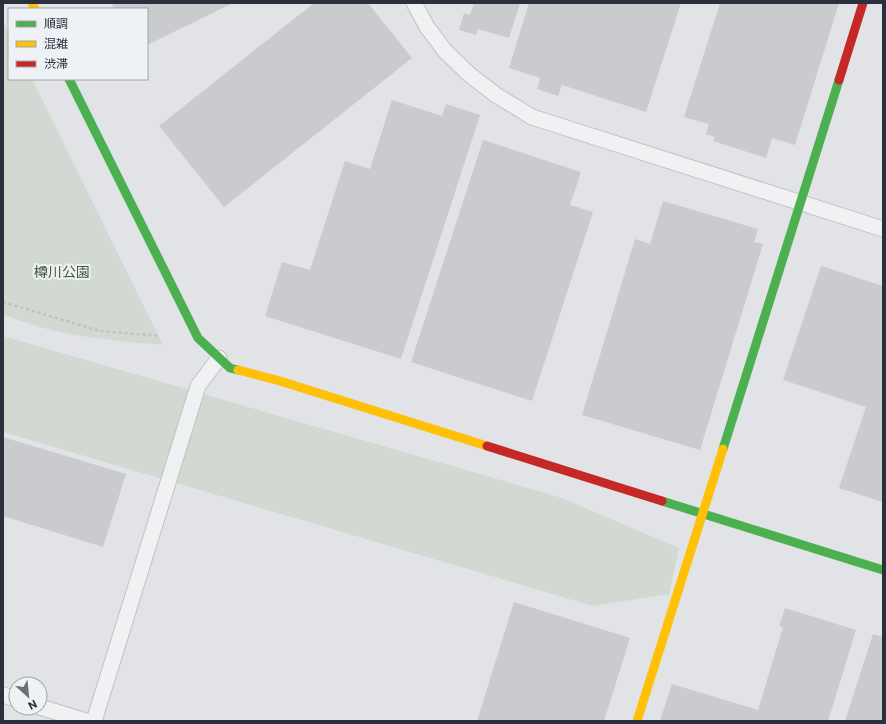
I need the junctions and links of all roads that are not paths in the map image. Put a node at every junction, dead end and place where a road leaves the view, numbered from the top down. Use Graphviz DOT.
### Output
graph roads {
  1 [pos="414,3"];
  2 [pos="863,3"];
  3 [pos="69,80"];
  4 [pos="802,203"];
  5 [pos="883,229"];
  6 [pos="219,358"];
  7 [pos="701,514"];
  8 [pos="883,570"];
  9 [pos="48,709"];
  10 [pos="86,721"];
  11 [pos="94,721"];
  12 [pos="637,721"];
  1 -- 4 [label="street"];
  2 -- 4 [label="street"];
  3 -- 6 [label="street"];
  4 -- 5 [label="street"];
  4 -- 7 [label="street"];
  6 -- 7 [label="street"];
  6 -- 11 [label="street"];
  7 -- 8 [label="street"];
  7 -- 12 [label="street"];
  9 -- 10 [label="street"];
}
